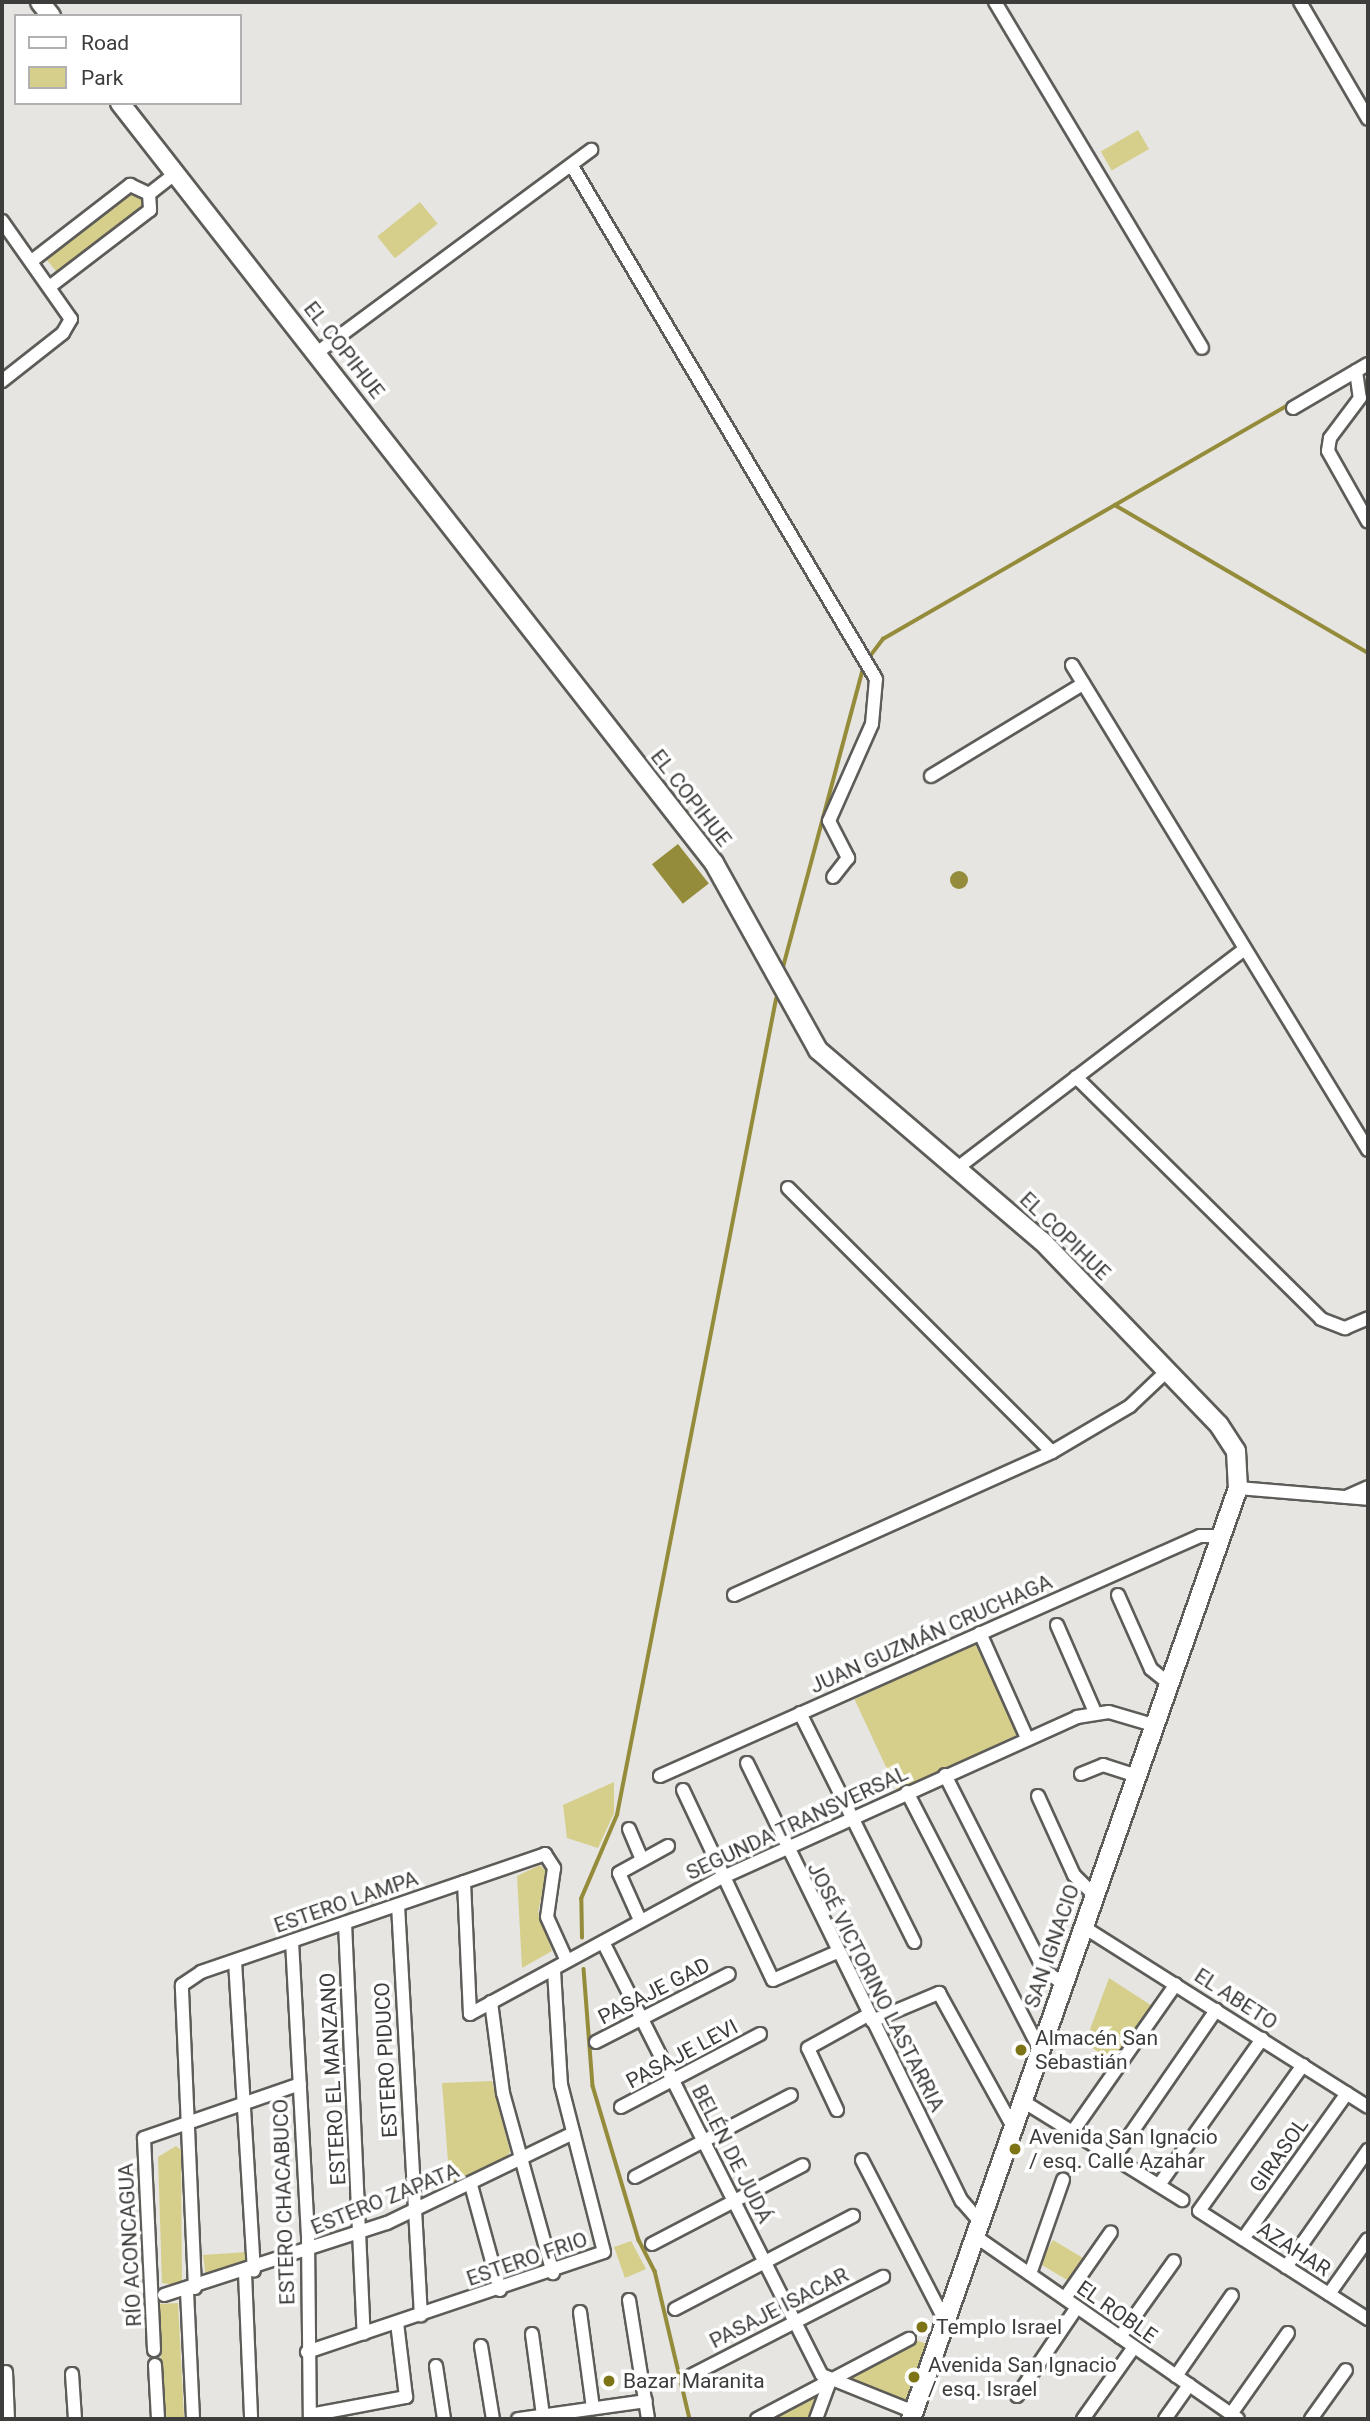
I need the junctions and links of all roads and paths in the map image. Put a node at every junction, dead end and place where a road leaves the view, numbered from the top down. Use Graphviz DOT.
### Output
graph roads {
  1 [pos="995,2"];
  2 [pos="1300,2"];
  3 [pos="122,105"];
  4 [pos="1368,118"];
  5 [pos="591,150"];
  6 [pos="572,166"];
  7 [pos="176,173"];
  8 [pos="149,194"];
  9 [pos="2,221"];
  10 [pos="33,260"];
  11 [pos="51,285"];
  12 [pos="1202,348"];
  13 [pos="318,352"];
  14 [pos="1368,364"];
  15 [pos="1356,371"];
  16 [pos="2,381"];
  17 [pos="1293,408"];
  18 [pos="1368,522"];
  19 [pos="1072,665"];
  20 [pos="1083,684"];
  21 [pos="931,776"];
  22 [pos="833,877"];
  23 [pos="1245,949"];
  24 [pos="1076,1077"];
  25 [pos="1368,1150"];
  26 [pos="956,1169"];
  27 [pos="788,1188"];
  28 [pos="1368,1318"];
  29 [pos="1167,1371"];
  30 [pos="1052,1452"];
  31 [pos="1368,1487"];
  32 [pos="1238,1488"];
  33 [pos="1346,1498"];
  34 [pos="1368,1499"];
  35 [pos="1220,1536"];
  36 [pos="734,1595"];
  37 [pos="1118,1595"];
  38 [pos="1057,1625"];
  39 [pos="980,1633"];
  40 [pos="1168,1683"];
  41 [pos="1095,1712"];
  42 [pos="800,1713"];
  43 [pos="1153,1725"];
  44 [pos="1027,1738"];
  45 [pos="747,1763"];
  46 [pos="1081,1774"];
  47 [pos="945,1775"];
  48 [pos="660,1776"];
  49 [pos="1136,1776"];
  50 [pos="683,1790"];
  51 [pos="907,1792"];
  52 [pos="1038,1796"];
  53 [pos="850,1818"];
  54 [pos="629,1829"];
  55 [pos="668,1846"];
  56 [pos="785,1849"];
  57 [pos="642,1859"];
  58 [pos="721,1878"];
  59 [pos="464,1882"];
  60 [pos="1094,1895"];
  61 [pos="398,1905"];
  62 [pos="640,1920"];
  63 [pos="345,1923"];
  64 [pos="1082,1926"];
  65 [pos="292,1941"];
  66 [pos="603,1941"];
  67 [pos="914,1942"];
  68 [pos="837,1952"];
  69 [pos="235,1961"];
  70 [pos="567,1961"];
  71 [pos="554,1969"];
  72 [pos="729,1974"];
  73 [pos="1063,1984"];
  74 [pos="1177,1984"];
  75 [pos="491,2002"];
  76 [pos="1216,2010"];
  77 [pos="870,2018"];
  78 [pos="642,2019"];
  79 [pos="760,2034"];
  80 [pos="1262,2039"];
  81 [pos="596,2042"];
  82 [pos="1040,2050"];
  83 [pos="1303,2065"];
  84 [pos="673,2080"];
  85 [pos="300,2084"];
  86 [pos="1347,2093"];
  87 [pos="791,2095"];
  88 [pos="1021,2100"];
  89 [pos="244,2104"];
  90 [pos="621,2107"];
  91 [pos="1368,2107"];
  92 [pos="837,2110"];
  93 [pos="188,2123"];
  94 [pos="1013,2127"];
  95 [pos="1073,2132"];
  96 [pos="573,2133"];
  97 [pos="704,2141"];
  98 [pos="1368,2150"];
  99 [pos="1114,2158"];
  100 [pos="520,2160"];
  101 [pos="862,2160"];
  102 [pos="803,2165"];
  103 [pos="635,2177"];
  104 [pos="1063,2180"];
  105 [pos="471,2185"];
  106 [pos="1159,2185"];
  107 [pos="735,2200"];
  108 [pos="1182,2200"];
  109 [pos="413,2213"];
  110 [pos="853,2216"];
  111 [pos="977,2229"];
  112 [pos="1111,2232"];
  113 [pos="359,2234"];
  114 [pos="1243,2239"];
  115 [pos="1368,2239"];
  116 [pos="652,2244"];
  117 [pos="305,2252"];
  118 [pos="1174,2261"];
  119 [pos="765,2262"];
  120 [pos="1286,2267"];
  121 [pos="250,2272"];
  122 [pos="553,2273"];
  123 [pos="1030,2274"];
  124 [pos="883,2277"];
  125 [pos="191,2290"];
  126 [pos="500,2290"];
  127 [pos="1329,2294"];
  128 [pos="164,2295"];
  129 [pos="1232,2295"];
  130 [pos="1065,2298"];
  131 [pos="629,2301"];
  132 [pos="1077,2307"];
  133 [pos="675,2309"];
  134 [pos="580,2312"];
  135 [pos="421,2315"];
  136 [pos="1368,2319"];
  137 [pos="945,2321"];
  138 [pos="796,2322"];
  139 [pos="397,2323"];
  140 [pos="1288,2333"];
  141 [pos="364,2334"];
  142 [pos="531,2334"];
  143 [pos="1121,2337"];
  144 [pos="909,2339"];
  145 [pos="481,2346"];
  146 [pos="1134,2347"];
  147 [pos="154,2350"];
  148 [pos="307,2352"];
  149 [pos="155,2365"];
  150 [pos="436,2366"];
  151 [pos="1346,2370"];
  152 [pos="5,2372"];
  153 [pos="72,2374"];
  154 [pos="692,2375"];
  155 [pos="1176,2376"];
  156 [pos="830,2381"];
  157 [pos="1189,2385"];
  158 [pos="1017,2396"];
  159 [pos="646,2401"];
  160 [pos="593,2408"];
  161 [pos="912,2415"];
  162 [pos="543,2416"];
  163 [pos="310,2417"];
  164 [pos="1234,2417"];
  165 [pos="8,2419"];
  166 [pos="75,2419"];
  167 [pos="158,2419"];
  168 [pos="192,2419"];
  169 [pos="251,2419"];
  170 [pos="444,2419"];
  171 [pos="493,2419"];
  172 [pos="518,2419"];
  173 [pos="648,2419"];
  174 [pos="757,2419"];
  175 [pos="817,2419"];
  176 [pos="1083,2419"];
  177 [pos="1165,2419"];
  178 [pos="1311,2419"];
  1 -- 12 [label="street"];
  2 -- 4 [label="street"];
  3 -- 7 [label="main road, EL COPIHUE"];
  5 -- 6 [label="street"];
  6 -- 13 [label="street"];
  6 -- 22 [label="street"];
  7 -- 8 [label="street"];
  7 -- 13 [label="main road, EL COPIHUE"];
  8 -- 10 [label="street"];
  8 -- 11 [label="street"];
  9 -- 10 [label="street"];
  10 -- 11 [label="street"];
  11 -- 16 [label="street"];
  13 -- 26 [label="main road, EL COPIHUE"];
  14 -- 15 [label="street"];
  15 -- 17 [label="street"];
  15 -- 18 [label="street"];
  19 -- 20 [label="street"];
  20 -- 21 [label="street"];
  20 -- 23 [label="street"];
  23 -- 24 [label="street"];
  23 -- 25 [label="street"];
  24 -- 26 [label="street"];
  24 -- 28 [label="street"];
  26 -- 29 [label="main road, EL COPIHUE"];
  27 -- 30 [label="street"];
  29 -- 30 [label="street"];
  29 -- 32 [label="main road, EL COPIHUE"];
  30 -- 36 [label="street"];
  31 -- 33 [label="street"];
  32 -- 33 [label="street"];
  32 -- 35 [label="main road, SAN IGNACIO"];
  33 -- 34 [label="street"];
  35 -- 39 [label="street, JUAN GUZMÁN CRUCHAGA"];
  35 -- 40 [label="main road, SAN IGNACIO"];
  37 -- 40 [label="street"];
  38 -- 41 [label="street"];
  39 -- 42 [label="street, JUAN GUZMÁN CRUCHAGA"];
  39 -- 44 [label="street"];
  40 -- 43 [label="main road, SAN IGNACIO"];
  41 -- 43 [label="street"];
  41 -- 44 [label="street, SEGUNDA TRANSVERSAL"];
  42 -- 48 [label="street, JUAN GUZMÁN CRUCHAGA"];
  42 -- 53 [label="street"];
  43 -- 49 [label="main road, SAN IGNACIO"];
  44 -- 47 [label="street, SEGUNDA TRANSVERSAL"];
  45 -- 56 [label="street, JOSÉ VICTORINO LASTARRIA"];
  46 -- 49 [label="street"];
  47 -- 51 [label="street, SEGUNDA TRANSVERSAL"];
  47 -- 73 [label="street"];
  49 -- 60 [label="main road, SAN IGNACIO"];
  50 -- 58 [label="street"];
  51 -- 53 [label="street, SEGUNDA TRANSVERSAL"];
  51 -- 82 [label="street"];
  52 -- 60 [label="street"];
  53 -- 56 [label="street, SEGUNDA TRANSVERSAL"];
  53 -- 67 [label="street"];
  54 -- 57 [label="street"];
  55 -- 57 [label="street"];
  56 -- 58 [label="street, SEGUNDA TRANSVERSAL"];
  56 -- 68 [label="street, JOSÉ VICTORINO LASTARRIA"];
  57 -- 62 [label="street"];
  58 -- 62 [label="street, SEGUNDA TRANSVERSAL"];
  58 -- 68 [label="street"];
  59 -- 61 [label="street, ESTERO LAMPA"];
  59 -- 70 [label="street, ESTERO LAMPA"];
  59 -- 75 [label="street, SEGUNDA TRANSVERSAL"];
  60 -- 64 [label="main road, SAN IGNACIO"];
  61 -- 63 [label="street, ESTERO LAMPA"];
  61 -- 109 [label="street, ESTERO PIDUCO"];
  62 -- 66 [label="street, SEGUNDA TRANSVERSAL"];
  63 -- 65 [label="street, ESTERO LAMPA"];
  63 -- 113 [label="street, ESTERO EL MANZANO"];
  64 -- 73 [label="main road, SAN IGNACIO"];
  64 -- 74 [label="street, EL ABETO"];
  65 -- 69 [label="street, ESTERO LAMPA"];
  65 -- 85 [label="street, ESTERO CHACABUCO"];
  66 -- 70 [label="street, SEGUNDA TRANSVERSAL"];
  66 -- 78 [label="street, BELÉN DE JUDÁ"];
  68 -- 77 [label="street, JOSÉ VICTORINO LASTARRIA"];
  69 -- 89 [label="street"];
  69 -- 93 [label="street, ESTERO LAMPA"];
  70 -- 71 [label="street, SEGUNDA TRANSVERSAL"];
  71 -- 75 [label="street, SEGUNDA TRANSVERSAL"];
  71 -- 96 [label="street, ESTERO FRIO"];
  72 -- 78 [label="street, PASAJE GAD"];
  73 -- 82 [label="main road, SAN IGNACIO"];
  74 -- 76 [label="street, EL ABETO"];
  74 -- 95 [label="street"];
  75 -- 100 [label="street"];
  76 -- 80 [label="street, EL ABETO"];
  76 -- 99 [label="street"];
  77 -- 92 [label="street"];
  77 -- 94 [label="street"];
  77 -- 111 [label="street, JOSÉ VICTORINO LASTARRIA"];
  78 -- 81 [label="street, PASAJE GAD"];
  78 -- 84 [label="street, BELÉN DE JUDÁ"];
  79 -- 84 [label="street, PASAJE LEVI"];
  80 -- 83 [label="street, EL ABETO"];
  80 -- 106 [label="street"];
  82 -- 88 [label="main road, SAN IGNACIO"];
  83 -- 86 [label="street, EL ABETO"];
  83 -- 114 [label="street, AZAHAR"];
  84 -- 90 [label="street, PASAJE LEVI"];
  84 -- 97 [label="street, BELÉN DE JUDÁ"];
  85 -- 89 [label="street"];
  85 -- 117 [label="street, ESTERO CHACABUCO"];
  86 -- 91 [label="street, EL ABETO"];
  86 -- 114 [label="street, GIRASOL"];
  87 -- 97 [label="street"];
  88 -- 94 [label="main road, SAN IGNACIO"];
  88 -- 95 [label="street"];
  89 -- 93 [label="street"];
  89 -- 121 [label="street"];
  93 -- 125 [label="street"];
  93 -- 147 [label="street, RÍO ACONCAGUA"];
  94 -- 111 [label="main road, SAN IGNACIO"];
  95 -- 99 [label="street"];
  96 -- 100 [label="street, ESTERO ZAPATA"];
  96 -- 122 [label="street, ESTERO FRIO"];
  97 -- 103 [label="street"];
  97 -- 107 [label="street, BELÉN DE JUDÁ"];
  98 -- 120 [label="street"];
  99 -- 106 [label="street"];
  100 -- 105 [label="street, ESTERO ZAPATA"];
  100 -- 122 [label="street"];
  101 -- 137 [label="street"];
  102 -- 107 [label="street"];
  104 -- 123 [label="street"];
  105 -- 109 [label="street, ESTERO ZAPATA"];
  105 -- 126 [label="street"];
  106 -- 108 [label="street"];
  107 -- 116 [label="street"];
  107 -- 119 [label="street, BELÉN DE JUDÁ"];
  109 -- 113 [label="street, ESTERO ZAPATA"];
  109 -- 135 [label="street, ESTERO PIDUCO"];
  110 -- 119 [label="street"];
  111 -- 123 [label="street, EL ROBLE"];
  111 -- 137 [label="main road, SAN IGNACIO"];
  112 -- 130 [label="street"];
  113 -- 117 [label="street, ESTERO ZAPATA"];
  113 -- 141 [label="street, ESTERO EL MANZANO"];
  114 -- 120 [label="street, AZAHAR"];
  115 -- 127 [label="street"];
  117 -- 121 [label="street, ESTERO ZAPATA"];
  117 -- 148 [label="street, ESTERO CHACABUCO"];
  118 -- 143 [label="street"];
  119 -- 133 [label="street"];
  119 -- 138 [label="street, BELÉN DE JUDÁ"];
  120 -- 127 [label="street, AZAHAR"];
  121 -- 125 [label="street, ESTERO ZAPATA"];
  121 -- 169 [label="street"];
  122 -- 126 [label="street, ESTERO FRIO"];
  123 -- 130 [label="street, EL ROBLE"];
  124 -- 138 [label="street, PASAJE ISACAR"];
  125 -- 128 [label="street, ESTERO ZAPATA"];
  125 -- 168 [label="street"];
  126 -- 135 [label="street, ESTERO FRIO"];
  127 -- 136 [label="street, AZAHAR"];
  129 -- 155 [label="street"];
  130 -- 132 [label="street, EL ROBLE"];
  131 -- 159 [label="street"];
  132 -- 143 [label="street, EL ROBLE"];
  132 -- 158 [label="street"];
  134 -- 160 [label="street"];
  135 -- 139 [label="street, ESTERO FRIO"];
  137 -- 161 [label="main road, SAN IGNACIO"];
  138 -- 154 [label="street, PASAJE ISACAR"];
  138 -- 156 [label="street, BELÉN DE JUDÁ"];
  139 -- 141 [label="street, ESTERO FRIO"];
  139 -- 163 [label="street"];
  140 -- 164 [label="street"];
  141 -- 148 [label="street, ESTERO FRIO"];
  142 -- 162 [label="street"];
  143 -- 146 [label="street, EL ROBLE"];
  144 -- 156 [label="street"];
  145 -- 171 [label="street"];
  146 -- 155 [label="street, EL ROBLE"];
  146 -- 176 [label="street"];
  148 -- 163 [label="street, ESTERO CHACABUCO"];
  149 -- 167 [label="street"];
  150 -- 170 [label="street"];
  151 -- 178 [label="street"];
  152 -- 165 [label="street"];
  153 -- 166 [label="street"];
  155 -- 157 [label="street, EL ROBLE"];
  156 -- 161 [label="street"];
  156 -- 174 [label="street"];
  156 -- 175 [label="street"];
  157 -- 164 [label="street, EL ROBLE"];
  157 -- 177 [label="street"];
  159 -- 160 [label="street"];
  159 -- 173 [label="street"];
  160 -- 162 [label="street"];
  162 -- 172 [label="street"];
}
